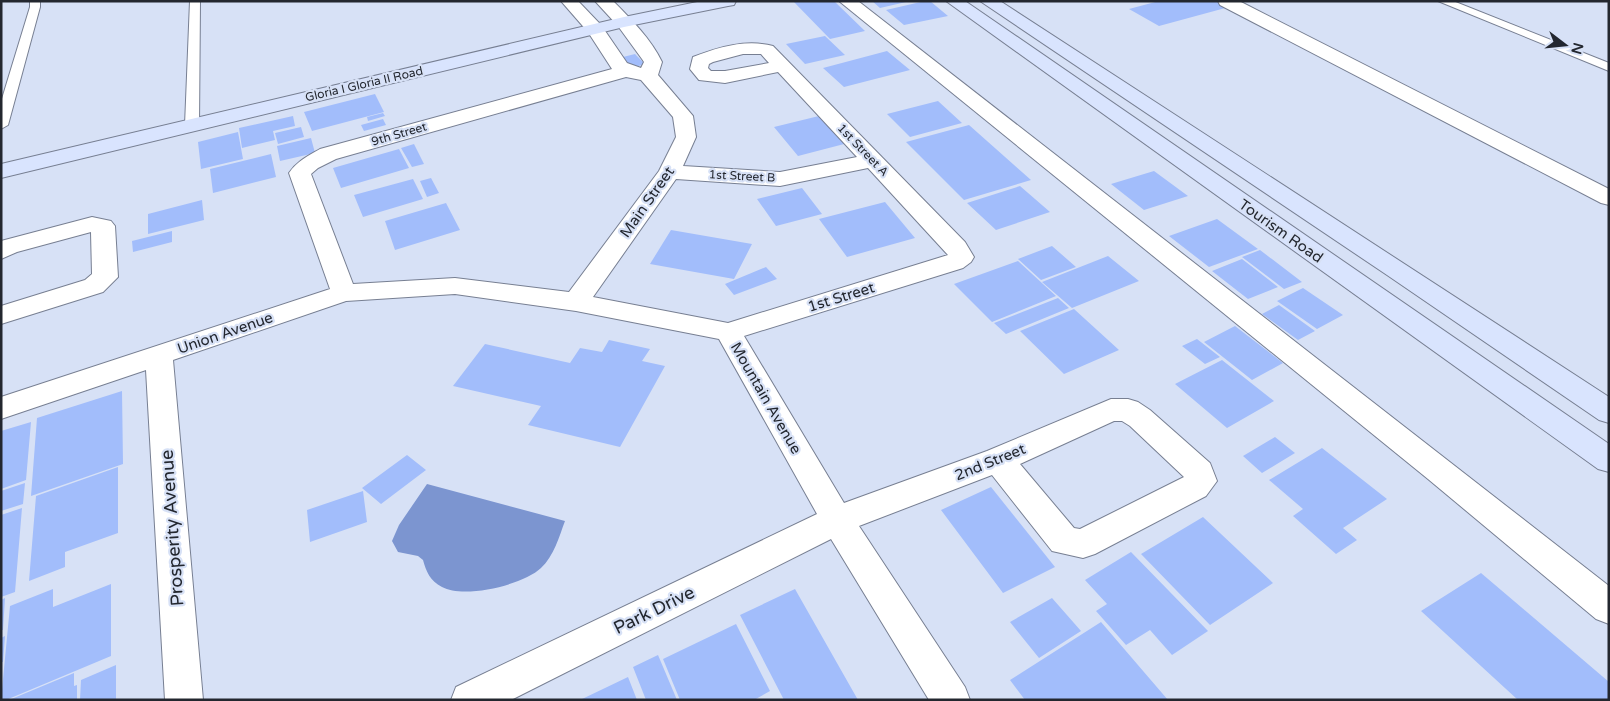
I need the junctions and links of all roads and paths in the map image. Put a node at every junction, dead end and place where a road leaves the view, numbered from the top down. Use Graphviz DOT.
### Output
graph roads {
  1 [pos="35,1"];
  2 [pos="195,1"];
  3 [pos="569,1"];
  4 [pos="604,1"];
  5 [pos="728,1"];
  6 [pos="847,1"];
  7 [pos="954,1"];
  8 [pos="988,1"];
  9 [pos="1226,1"];
  10 [pos="1443,1"];
  11 [pos="624,22"];
  12 [pos="594,29"];
  13 [pos="640,44"];
  14 [pos="610,52"];
  15 [pos="781,66"];
  16 [pos="1609,67"];
  17 [pos="626,71"];
  18 [pos="648,76"];
  19 [pos="1,125"];
  20 [pos="192,125"];
  21 [pos="873,160"];
  22 [pos="1,171"];
  23 [pos="670,172"];
  24 [pos="1609,198"];
  25 [pos="5,249"];
  26 [pos="954,262"];
  27 [pos="455,286"];
  28 [pos="344,293"];
  29 [pos="576,302"];
  30 [pos="1,315"];
  31 [pos="728,332"];
  32 [pos="159,356"];
  33 [pos="1,408"];
  34 [pos="1609,412"];
  35 [pos="998,460"];
  36 [pos="1609,460"];
  37 [pos="837,520"];
  38 [pos="1609,608"];
  39 [pos="184,700"];
  40 [pos="470,700"];
  41 [pos="951,700"];
  1 -- 19 [label="lane"];
  2 -- 20 [label="lane"];
  3 -- 12 [label="street"];
  4 -- 11 [label="street"];
  5 -- 11 [label="main road, Gloria I Gloria II Road"];
  6 -- 38 [label="street"];
  7 -- 36 [label="main road, Tourism Road"];
  8 -- 34 [label="main road, Tourism Road"];
  9 -- 24 [label="street"];
  10 -- 16 [label="lane"];
  11 -- 12 [label="main road, Gloria I Gloria II Road"];
  11 -- 13 [label="street"];
  12 -- 14 [label="street"];
  12 -- 20 [label="main road, Gloria I Gloria II Road"];
  13 -- 14 [label="street"];
  13 -- 18 [label="street"];
  14 -- 17 [label="street"];
  15 -- 15 [label="street, 1st Street A"];
  15 -- 21 [label="street, 1st Street A"];
  17 -- 18 [label="street"];
  17 -- 28 [label="street, 9th Street"];
  18 -- 23 [label="street, Main Street"];
  20 -- 22 [label="main road, Gloria I Gloria II Road"];
  21 -- 23 [label="street, 1st Street B"];
  21 -- 26 [label="street, 1st Street A"];
  23 -- 29 [label="street, Main Street"];
  25 -- 30 [label="street"];
  26 -- 31 [label="street, 1st Street"];
  27 -- 28 [label="street, Union Avenue"];
  27 -- 29 [label="street, Mountain Avenue"];
  28 -- 32 [label="street, Union Avenue"];
  29 -- 31 [label="street, Mountain Avenue"];
  31 -- 37 [label="street, Mountain Avenue"];
  32 -- 33 [label="street, Union Avenue"];
  32 -- 39 [label="street, Prosperity Avenue"];
  35 -- 35 [label="street, 2nd Street"];
  35 -- 37 [label="street, 2nd Street"];
  37 -- 40 [label="street, Park Drive"];
  37 -- 41 [label="street, Mountain Avenue"];
}
